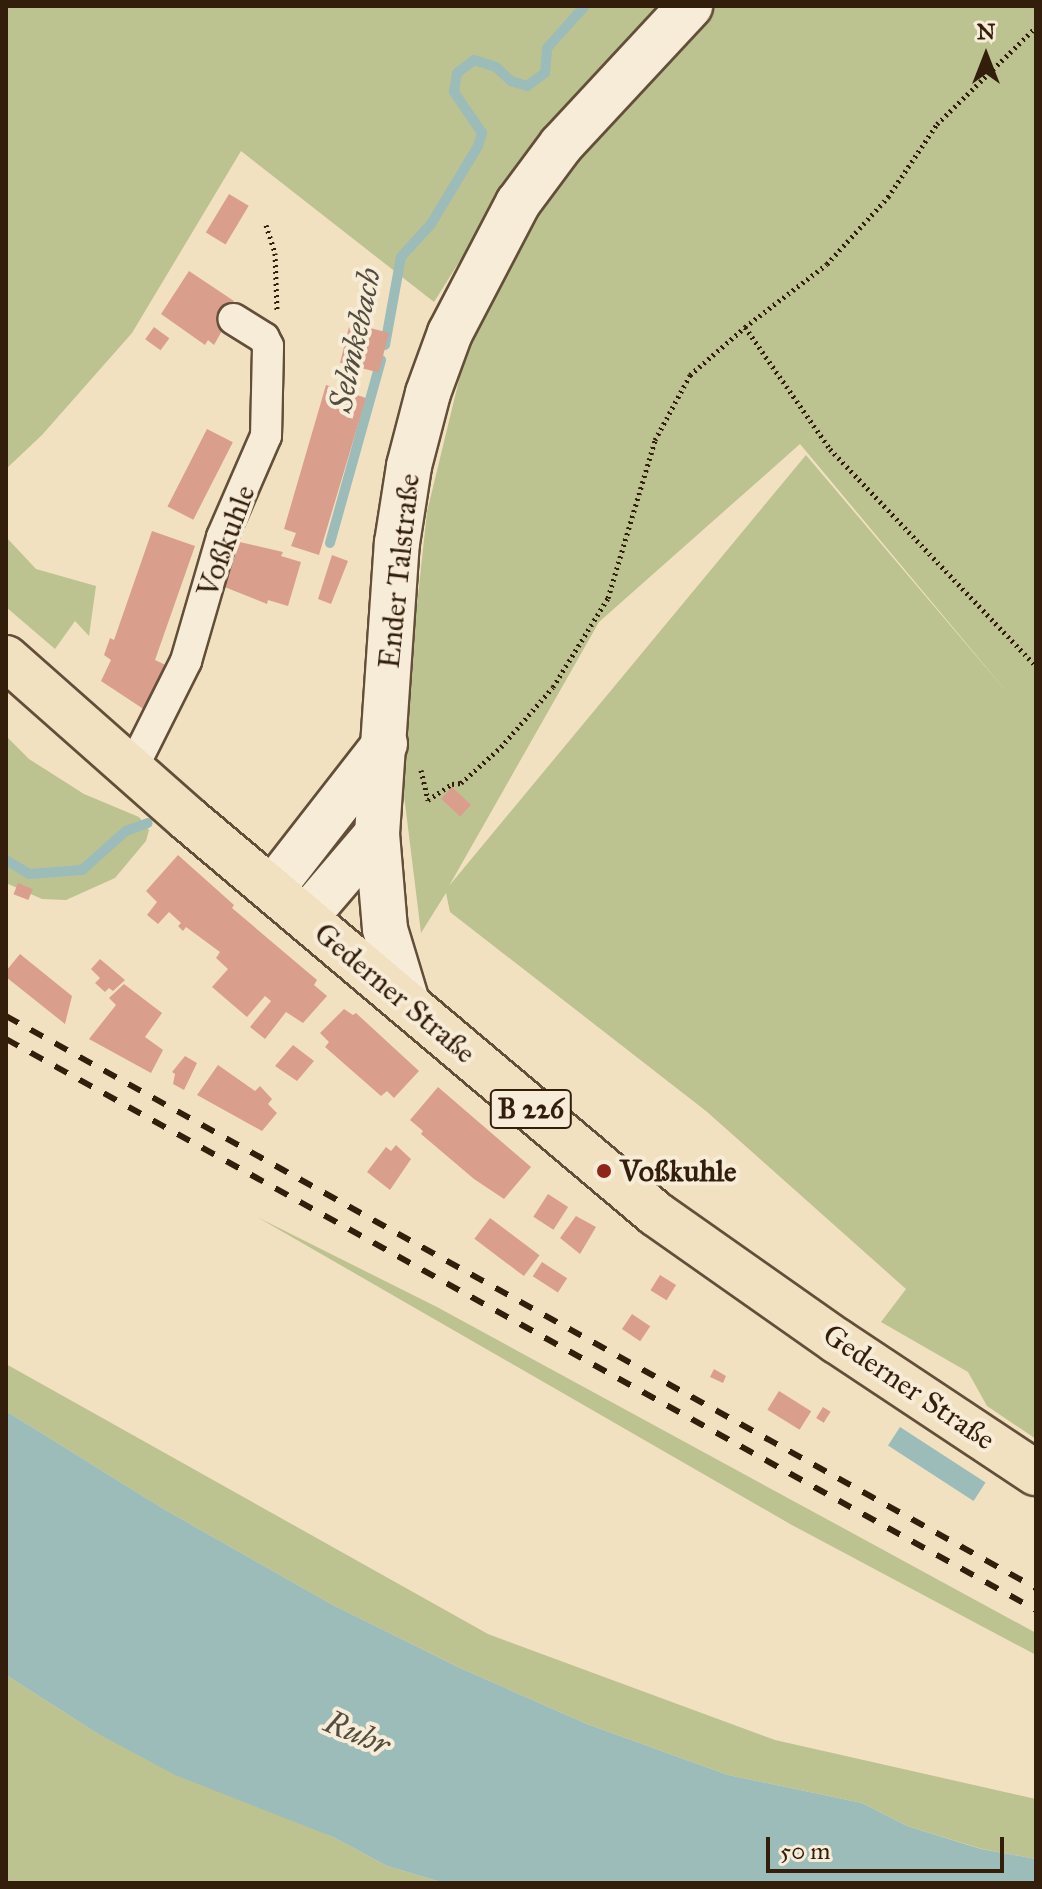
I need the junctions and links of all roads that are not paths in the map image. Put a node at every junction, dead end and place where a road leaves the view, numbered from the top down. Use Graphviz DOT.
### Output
graph roads {
  1 [pos="690,6"];
  2 [pos="234,319"];
  3 [pos="6,658"];
  4 [pos="385,744"];
  5 [pos="132,769"];
  6 [pos="377,834"];
  7 [pos="272,889"];
  8 [pos="306,917"];
  9 [pos="407,1002"];
  10 [pos="1036,1473"];
  1 -- 4 [label="main road, Ender Talstraße"];
  2 -- 5 [label="street, Voßkuhle"];
  3 -- 5 [label="main road, Gederner Straße / B 226"];
  4 -- 6 [label="main road, Ender Talstraße"];
  4 -- 7 [label="main road"];
  5 -- 7 [label="main road, Gederner Straße / B 226"];
  6 -- 8 [label="main road"];
  6 -- 9 [label="main road, Ender Talstraße"];
  7 -- 8 [label="main road, Gederner Straße / B 226"];
  8 -- 9 [label="main road, Gederner Straße / B 226"];
  9 -- 10 [label="main road, Gederner Straße / B 226"];
}
